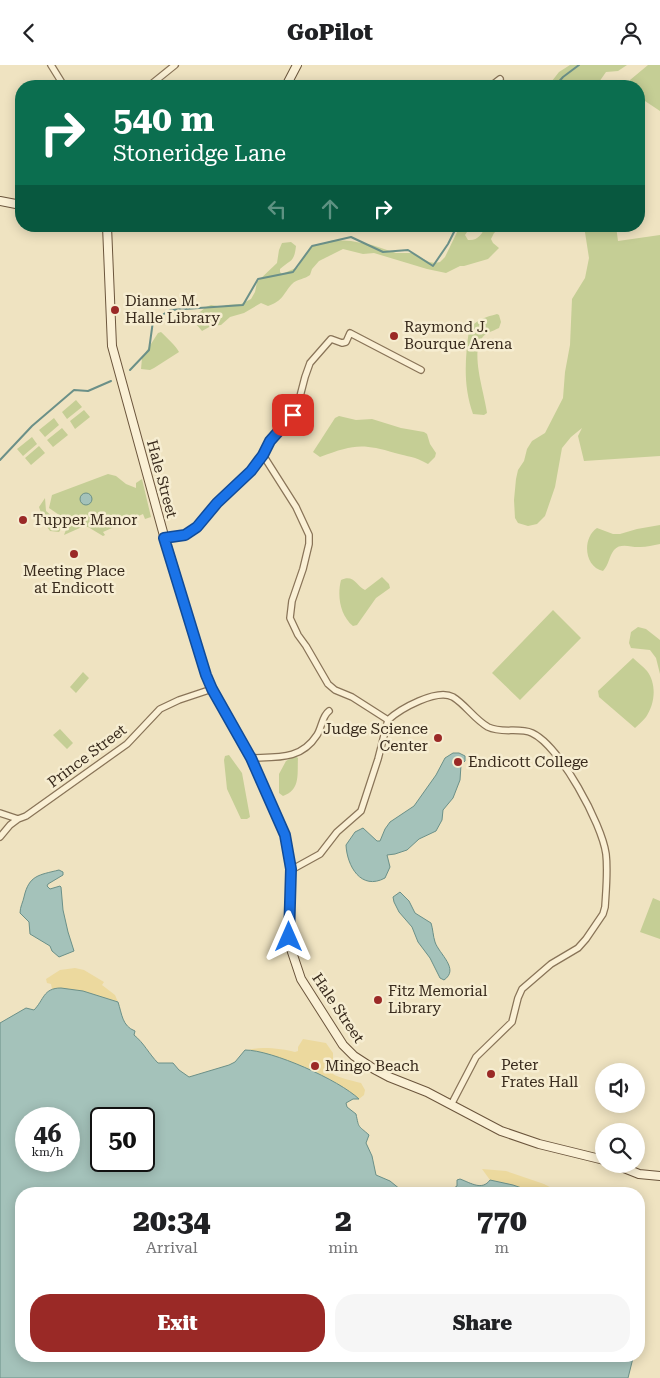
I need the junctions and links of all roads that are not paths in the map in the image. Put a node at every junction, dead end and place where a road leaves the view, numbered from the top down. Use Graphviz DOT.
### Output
graph roads {
  1 [pos="51,65"];
  2 [pos="175,65"];
  3 [pos="297,65"];
  4 [pos="60,80"];
  5 [pos="156,80"];
  6 [pos="289,80"];
  7 [pos="0,201"];
  8 [pos="15,204"];
  9 [pos="107,232"];
  10 [pos="421,370"];
  11 [pos="263,455"];
  12 [pos="164,538"];
  13 [pos="212,689"];
  14 [pos="329,711"];
  15 [pos="388,720"];
  16 [pos="251,758"];
  17 [pos="0,813"];
  18 [pos="18,819"];
  19 [pos="0,837"];
  20 [pos="291,869"];
  21 [pos="451,1105"];
  22 [pos="595,1158"];
  23 [pos="636,1173"];
  24 [pos="660,1176"];
  1 -- 4 [label="street"];
  2 -- 5 [label="street"];
  3 -- 6 [label="main road"];
  7 -- 8 [label="main road"];
  9 -- 12 [label="main road, Hale Street"];
  10 -- 11 [label="street"];
  11 -- 12 [label="street"];
  11 -- 15 [label="street"];
  12 -- 13 [label="main road, Hale Street"];
  13 -- 16 [label="main road, Hale Street"];
  13 -- 18 [label="street, Prince Street"];
  14 -- 16 [label="street"];
  15 -- 20 [label="street"];
  15 -- 21 [label="street"];
  16 -- 20 [label="main road, Hale Street"];
  17 -- 18 [label="street"];
  18 -- 19 [label="street, Prince Street"];
  20 -- 21 [label="main road, Hale Street"];
  21 -- 22 [label="main road, Hale Street"];
  23 -- 24 [label="main road"];
}
